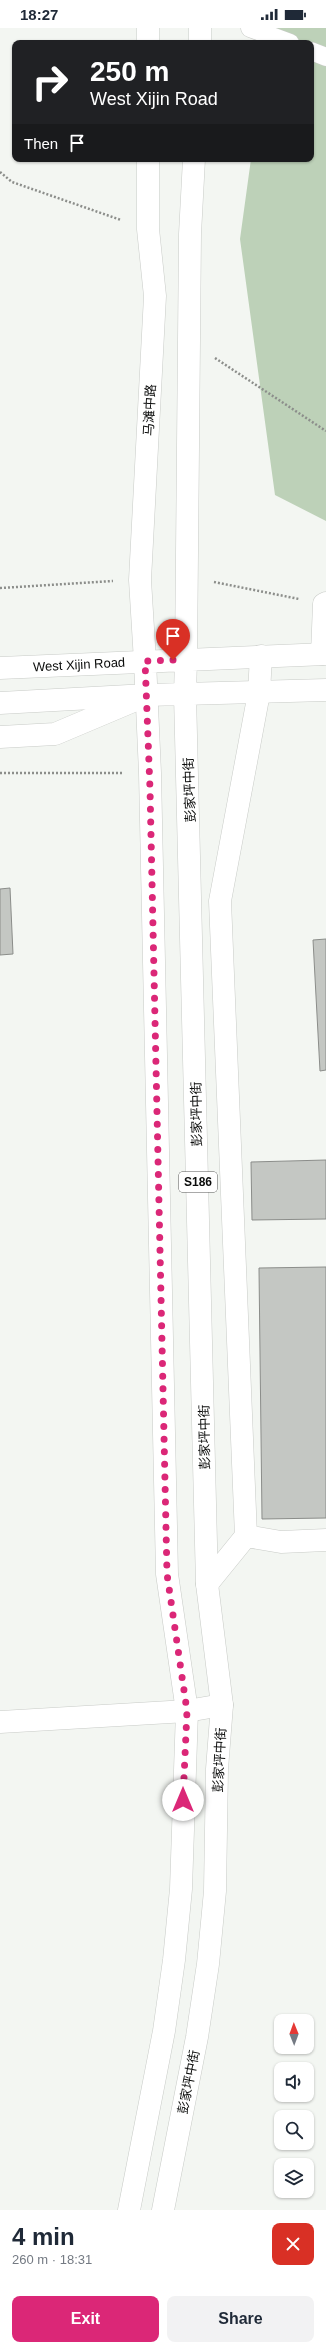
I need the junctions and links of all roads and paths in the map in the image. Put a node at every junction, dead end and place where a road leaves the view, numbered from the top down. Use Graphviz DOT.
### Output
graph roads {
  1 [pos="148,28"];
  2 [pos="200,28"];
  3 [pos="250,28"];
  4 [pos="148,40"];
  5 [pos="200,40"];
  6 [pos="282,40"];
  7 [pos="314,52"];
  8 [pos="326,56"];
  9 [pos="148,162"];
  10 [pos="194,162"];
  11 [pos="0,172"];
  12 [pos="148,229"];
  13 [pos="188,340"];
  14 [pos="326,431"];
  15 [pos="326,603"];
  16 [pos="324,654"];
  17 [pos="261,656"];
  18 [pos="186,659"];
  19 [pos="145,661"];
  20 [pos="0,668"];
  21 [pos="326,690"];
  22 [pos="260,693"];
  23 [pos="147,695"];
  24 [pos="185,695"];
  25 [pos="0,703"];
  26 [pos="0,737"];
  27 [pos="0,773"];
  28 [pos="150,774"];
  29 [pos="246,1536"];
  30 [pos="326,1540"];
  31 [pos="207,1584"];
  32 [pos="222,1705"];
  33 [pos="187,1711"];
  34 [pos="0,1722"];
  35 [pos="128,2210"];
  36 [pos="163,2210"];
  1 -- 4 [label="main road"];
  2 -- 5 [label="main road"];
  3 -- 6 [label="street"];
  7 -- 8 [label="street"];
  9 -- 12 [label="main road, 马滩中路"];
  10 -- 13 [label="main road"];
  11 -- 12 [label="path"];
  12 -- 19 [label="main road, 马滩中路"];
  13 -- 14 [label="path"];
  13 -- 18 [label="main road"];
  15 -- 16 [label="main road"];
  16 -- 17 [label="main road, West Xijin Road"];
  17 -- 18 [label="main road, West Xijin Road"];
  17 -- 22 [label="main road"];
  18 -- 19 [label="main road, West Xijin Road"];
  18 -- 24 [label="main road, 彭家坪中街 / S186"];
  19 -- 20 [label="main road, West Xijin Road"];
  19 -- 23 [label="main road"];
  21 -- 22 [label="main road"];
  22 -- 24 [label="main road"];
  22 -- 29 [label="main road"];
  23 -- 24 [label="main road"];
  23 -- 25 [label="main road"];
  23 -- 26 [label="main road"];
  23 -- 28 [label="main road"];
  24 -- 31 [label="main road, 彭家坪中街 / S186"];
  27 -- 28 [label="path"];
  28 -- 33 [label="main road"];
  29 -- 30 [label="main road"];
  29 -- 31 [label="main road"];
  31 -- 32 [label="main road, 彭家坪中街 / S186"];
  32 -- 33 [label="main road"];
  32 -- 36 [label="main road, 彭家坪中街"];
  33 -- 34 [label="main road"];
  33 -- 35 [label="main road"];
}
